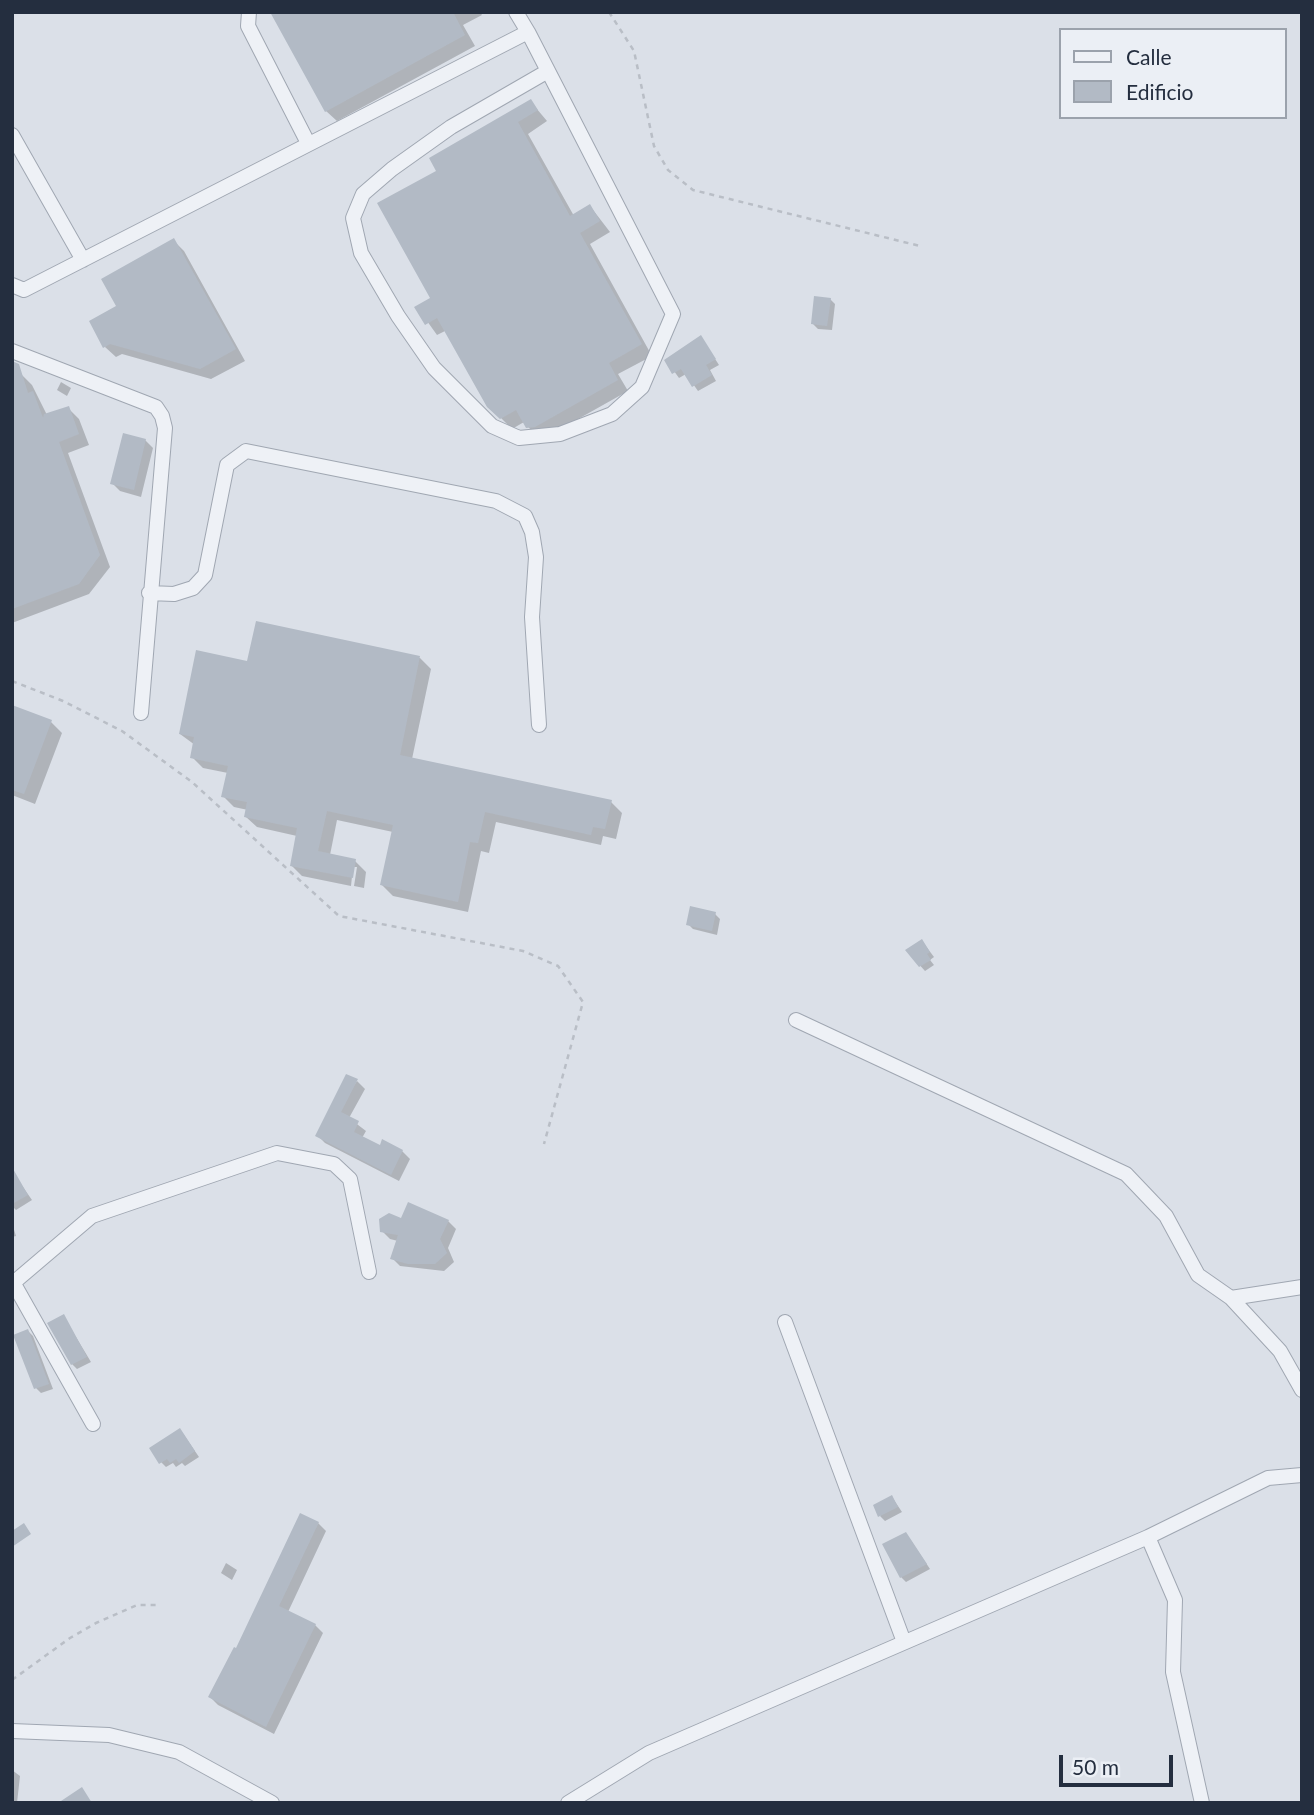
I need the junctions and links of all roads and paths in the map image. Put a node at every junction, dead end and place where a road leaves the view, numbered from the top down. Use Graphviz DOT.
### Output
graph roads {
  1 [pos="249,12"];
  2 [pos="516,12"];
  3 [pos="609,12"];
  4 [pos="528,32"];
  5 [pos="548,71"];
  6 [pos="12,135"];
  7 [pos="308,143"];
  8 [pos="920,246"];
  9 [pos="83,260"];
  10 [pos="12,285"];
  11 [pos="12,351"];
  12 [pos="149,593"];
  13 [pos="12,681"];
  14 [pos="141,713"];
  15 [pos="539,725"];
  16 [pos="796,1020"];
  17 [pos="544,1144"];
  18 [pos="369,1272"];
  19 [pos="13,1284"];
  20 [pos="1302,1287"];
  21 [pos="1231,1298"];
  22 [pos="785,1322"];
  23 [pos="1302,1391"];
  24 [pos="93,1424"];
  25 [pos="1302,1475"];
  26 [pos="1148,1537"];
  27 [pos="158,1605"];
  28 [pos="904,1642"];
  29 [pos="12,1681"];
  30 [pos="12,1731"];
  31 [pos="251,1796"];
  32 [pos="272,1803"];
  33 [pos="568,1803"];
  34 [pos="1202,1803"];
  1 -- 7 [label="street"];
  2 -- 4 [label="street"];
  3 -- 8 [label="path"];
  4 -- 5 [label="street"];
  4 -- 7 [label="street"];
  5 -- 5 [label="street"];
  6 -- 9 [label="street"];
  7 -- 9 [label="street"];
  9 -- 10 [label="street"];
  11 -- 12 [label="street"];
  12 -- 14 [label="street"];
  12 -- 15 [label="street"];
  13 -- 17 [label="path"];
  16 -- 21 [label="street"];
  18 -- 19 [label="street"];
  19 -- 24 [label="street"];
  20 -- 21 [label="street"];
  21 -- 23 [label="street"];
  22 -- 28 [label="street"];
  25 -- 26 [label="street"];
  26 -- 28 [label="street"];
  26 -- 34 [label="street"];
  27 -- 29 [label="path"];
  28 -- 33 [label="street"];
  30 -- 31 [label="street"];
  31 -- 32 [label="street"];
}
